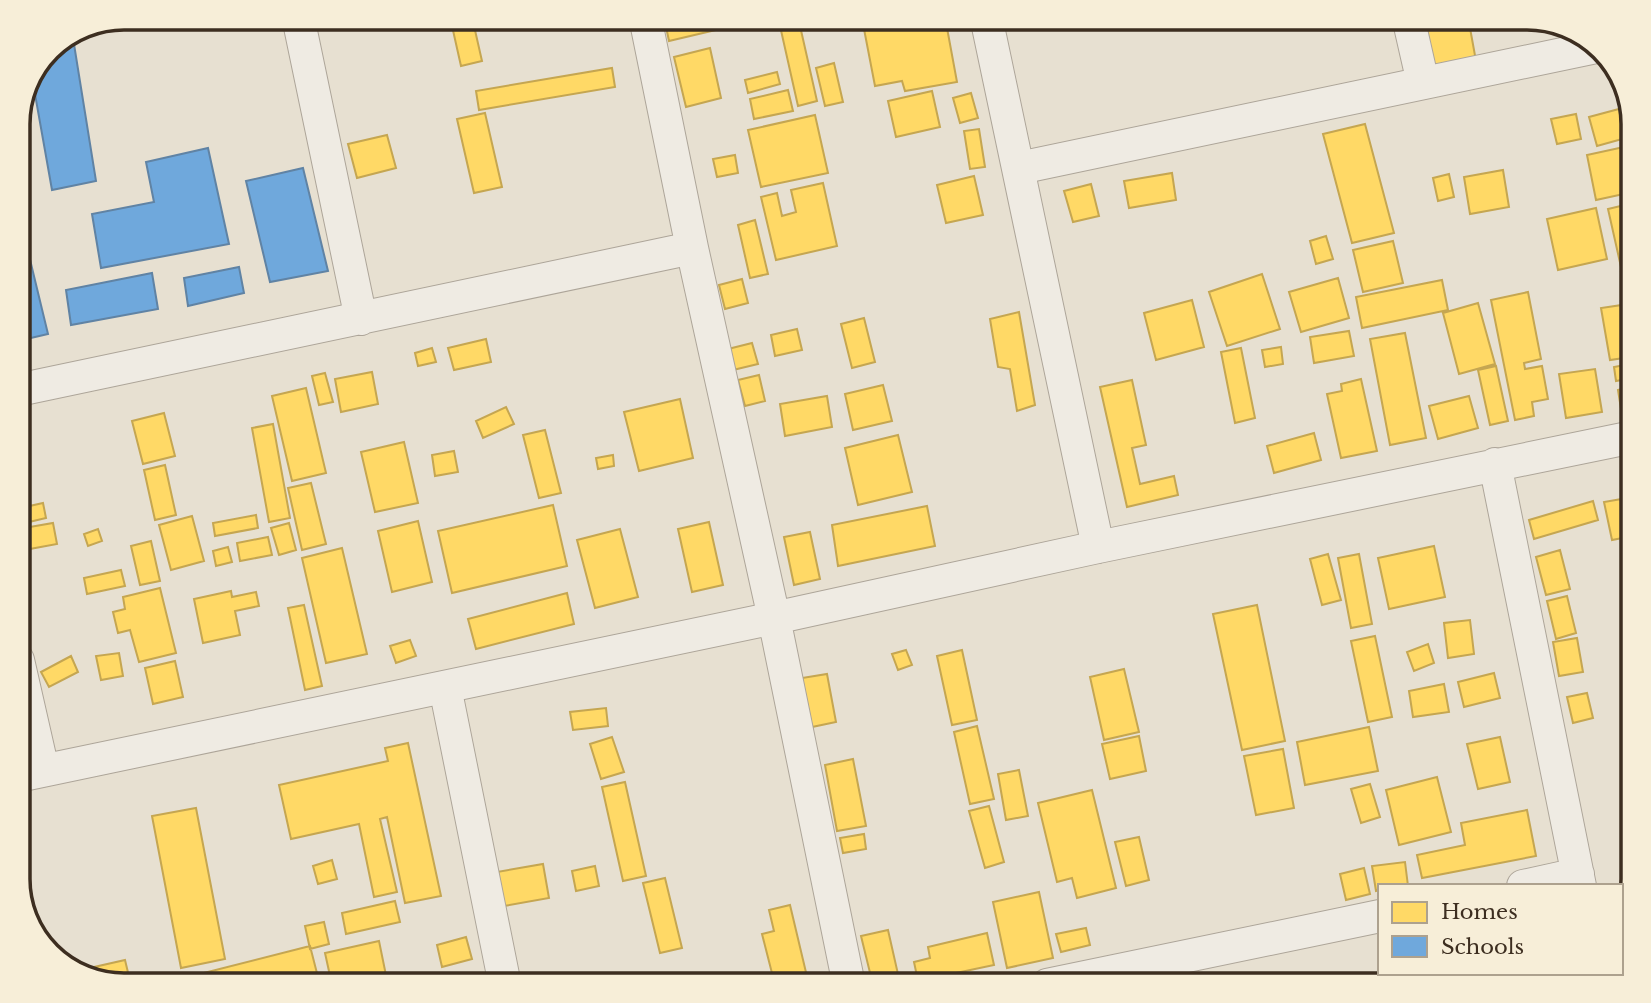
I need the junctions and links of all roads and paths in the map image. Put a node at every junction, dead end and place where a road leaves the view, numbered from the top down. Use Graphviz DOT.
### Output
graph roads {
  1 [pos="301,30"];
  2 [pos="647,30"];
  3 [pos="989,30"];
  4 [pos="1411,30"];
  5 [pos="1584,49"];
  6 [pos="1423,83"];
  7 [pos="1019,168"];
  8 [pos="692,248"];
  9 [pos="361,319"];
  10 [pos="30,388"];
  11 [pos="1621,439"];
  12 [pos="1494,464"];
  13 [pos="1098,547"];
  14 [pos="775,618"];
  15 [pos="445,687"];
  16 [pos="30,773"];
  17 [pos="1579,880"];
  18 [pos="1542,884"];
  19 [pos="1378,917"];
  20 [pos="1182,972"];
  21 [pos="503,973"];
  22 [pos="847,973"];
  1 -- 9 [label="street"];
  2 -- 8 [label="street"];
  3 -- 7 [label="street"];
  4 -- 6 [label="street"];
  5 -- 6 [label="street"];
  6 -- 7 [label="street"];
  7 -- 13 [label="street"];
  8 -- 9 [label="street"];
  8 -- 14 [label="street"];
  9 -- 10 [label="street"];
  11 -- 12 [label="street"];
  12 -- 13 [label="street"];
  12 -- 17 [label="street"];
  13 -- 14 [label="street"];
  14 -- 15 [label="street"];
  14 -- 22 [label="street"];
  15 -- 16 [label="street"];
  15 -- 21 [label="street"];
  17 -- 18 [label="street"];
  19 -- 20 [label="street"];
}
